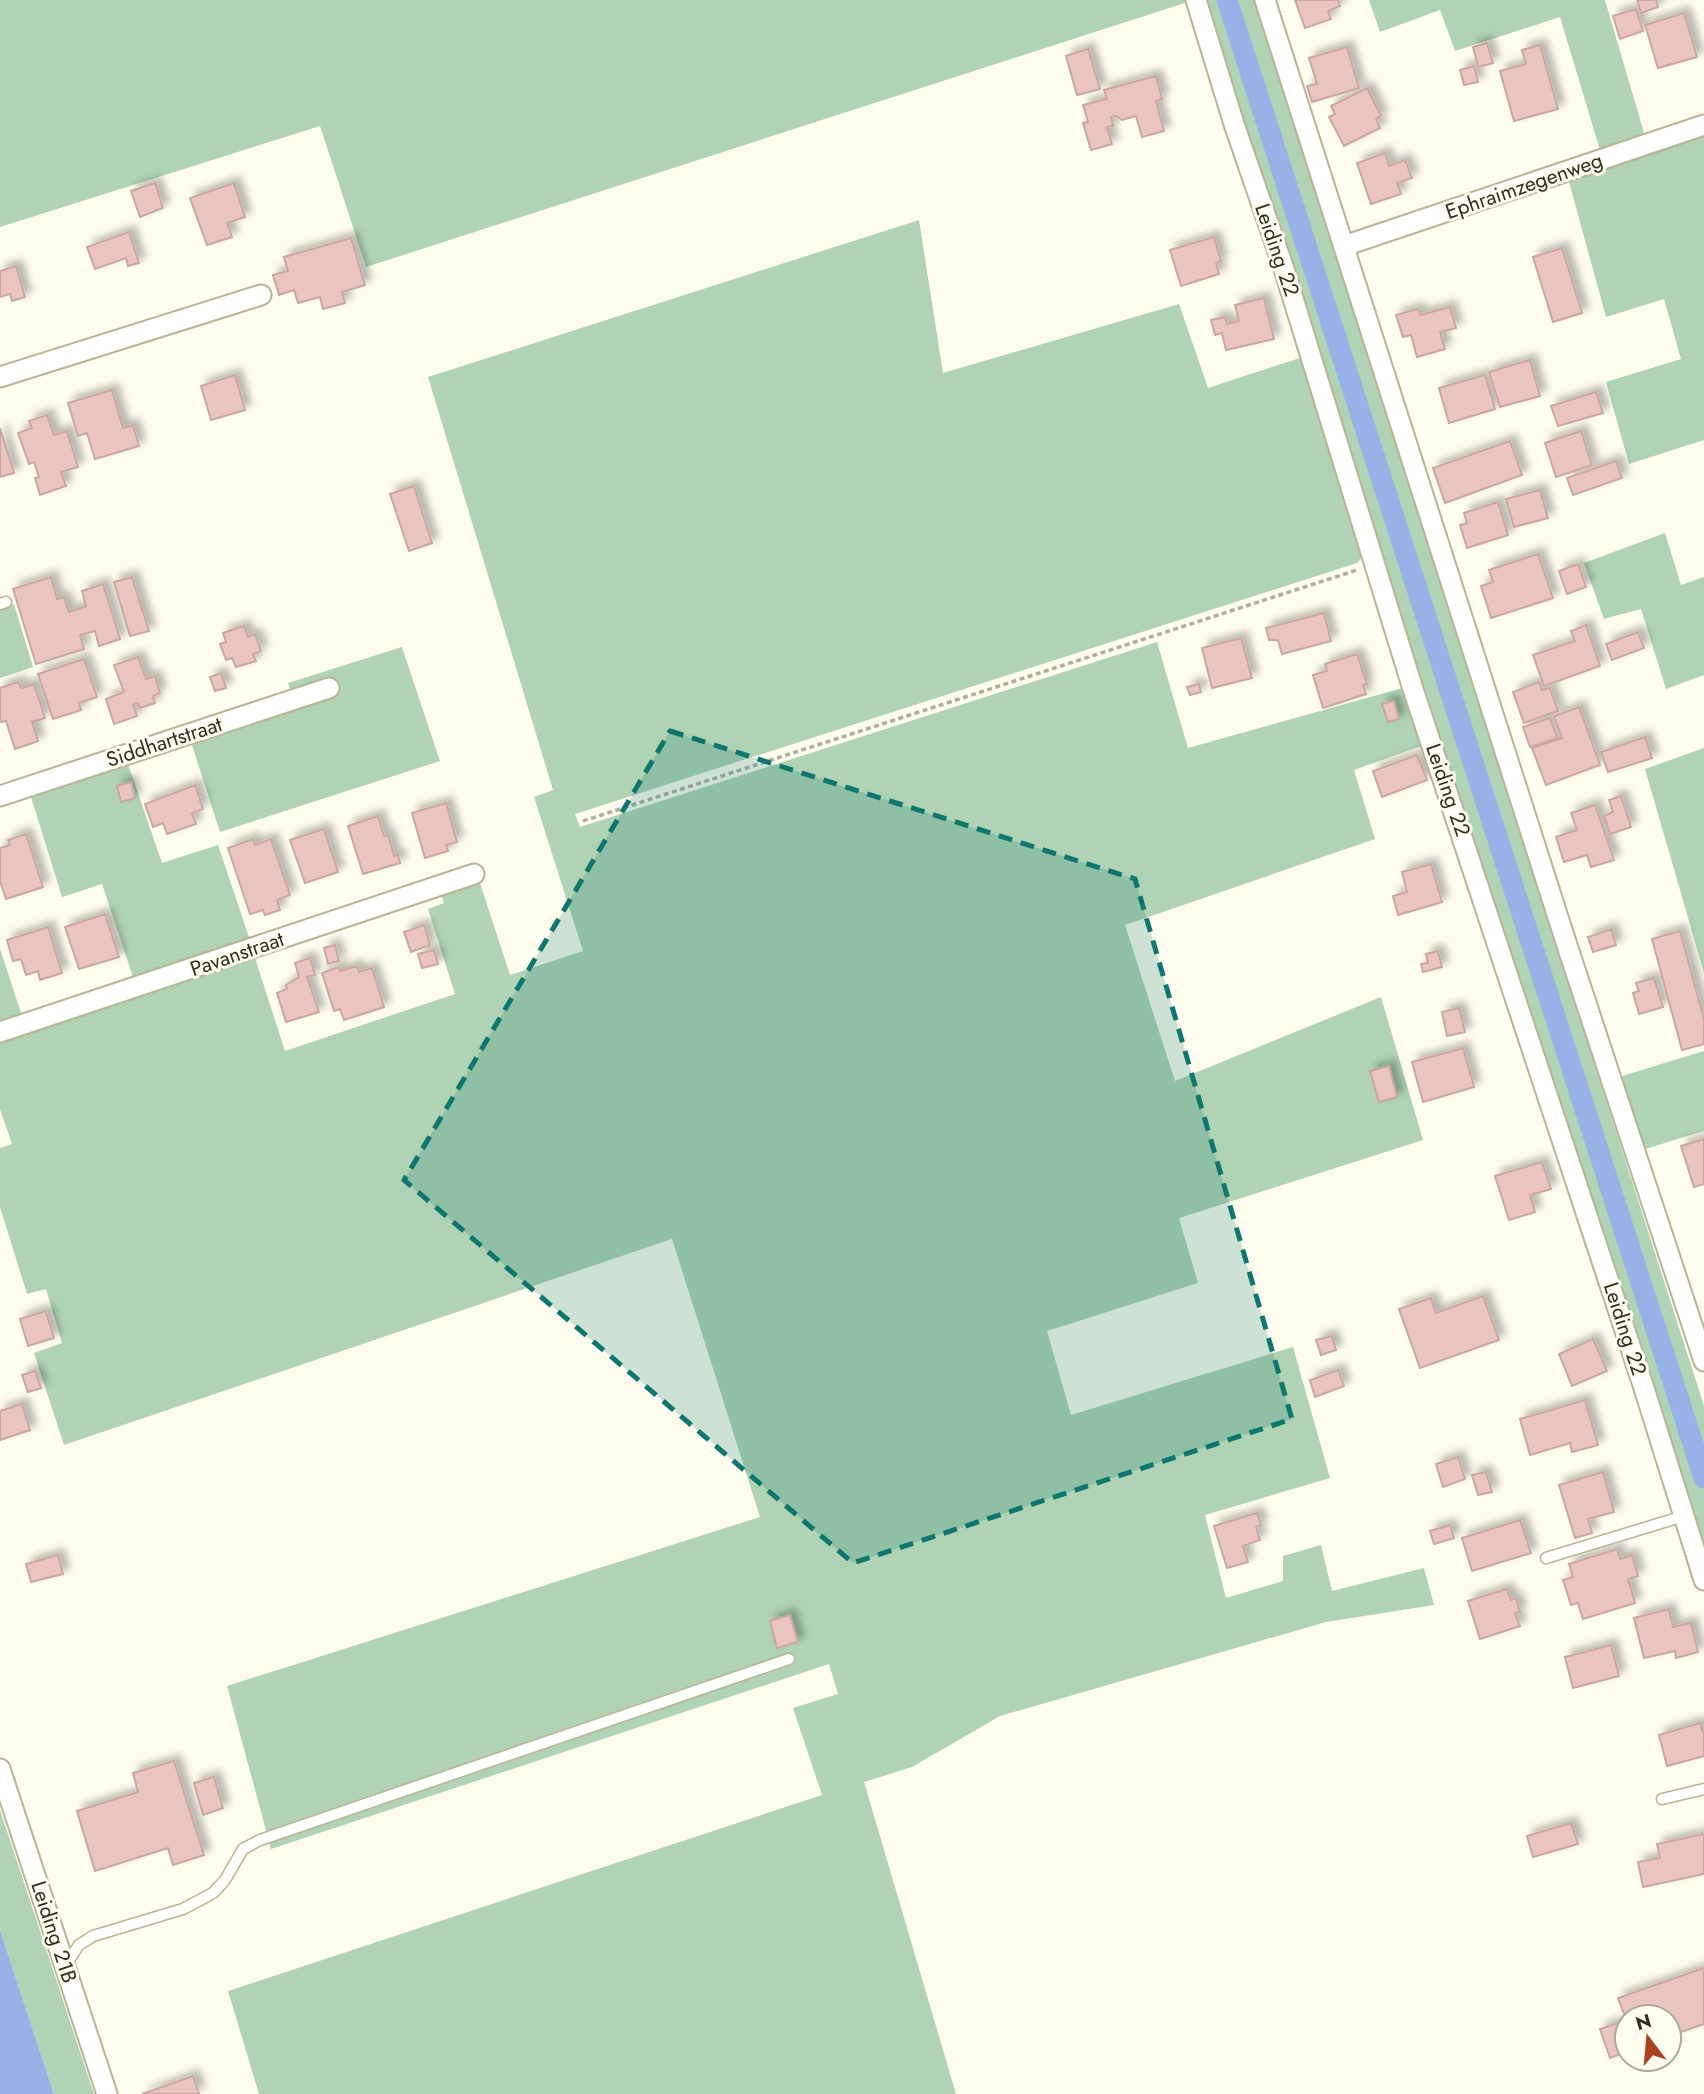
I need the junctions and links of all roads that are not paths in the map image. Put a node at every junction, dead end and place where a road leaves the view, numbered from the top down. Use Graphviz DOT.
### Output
graph roads {
  1 [pos="1196,0"];
  2 [pos="1265,0"];
  3 [pos="1704,125"];
  4 [pos="1344,246"];
  5 [pos="261,295"];
  6 [pos="0,377"];
  7 [pos="329,688"];
  8 [pos="0,796"];
  9 [pos="474,874"];
  10 [pos="0,1032"];
  11 [pos="1704,1361"];
  12 [pos="1684,1516"];
  13 [pos="1546,1558"];
  14 [pos="1704,1580"];
  15 [pos="789,1659"];
  16 [pos="0,1769"];
  17 [pos="1704,1789"];
  18 [pos="1662,1800"];
  19 [pos="65,1966"];
  20 [pos="107,2094"];
  1 -- 12 [label="street, Leiding 22"];
  2 -- 4 [label="street"];
  3 -- 4 [label="street, Ephraimzegenweg"];
  4 -- 11 [label="street"];
  5 -- 6 [label="street"];
  7 -- 8 [label="street, Siddhartstraat"];
  9 -- 10 [label="street, Pavanstraat"];
  12 -- 13 [label="lane"];
  12 -- 14 [label="street, Leiding 22"];
  15 -- 19 [label="lane"];
  16 -- 19 [label="street, Leiding 21B"];
  17 -- 18 [label="lane"];
  19 -- 20 [label="street, Leiding 21B"];
}
